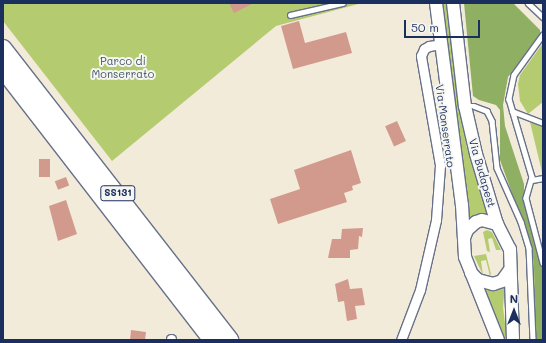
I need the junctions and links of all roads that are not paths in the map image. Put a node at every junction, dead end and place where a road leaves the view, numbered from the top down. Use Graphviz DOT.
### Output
graph roads {
  1 [pos="343,3"];
  2 [pos="436,3"];
  3 [pos="453,3"];
  4 [pos="528,3"];
  5 [pos="290,15"];
  6 [pos="543,17"];
  7 [pos="543,35"];
  8 [pos="441,44"];
  9 [pos="3,48"];
  10 [pos="3,70"];
  11 [pos="465,106"];
  12 [pos="512,111"];
  13 [pos="543,123"];
  14 [pos="543,178"];
  15 [pos="532,180"];
  16 [pos="497,224"];
  17 [pos="464,238"];
  18 [pos="543,263"];
  19 [pos="470,270"];
  20 [pos="509,271"];
  21 [pos="212,340"];
  22 [pos="230,340"];
  23 [pos="401,340"];
  24 [pos="498,340"];
  25 [pos="513,340"];
  26 [pos="533,340"];
  1 -- 5 [label="lane"];
  2 -- 8 [label="main road, Via Budapest"];
  3 -- 11 [label="main road, Via Budapest"];
  4 -- 6 [label="lane"];
  7 -- 12 [label="lane"];
  8 -- 17 [label="main road, Via Budapest"];
  8 -- 23 [label="street, Via Monserrato"];
  9 -- 22 [label="highway, SS131"];
  10 -- 21 [label="highway, SS131"];
  11 -- 16 [label="main road, Via Budapest"];
  11 -- 26 [label="lane"];
  12 -- 13 [label="lane"];
  12 -- 15 [label="lane"];
  14 -- 15 [label="lane"];
  15 -- 18 [label="lane"];
  16 -- 17 [label="main road"];
  16 -- 20 [label="main road, Via Budapest"];
  17 -- 19 [label="main road, Via Budapest"];
  19 -- 20 [label="main road"];
  19 -- 24 [label="main road, Via Budapest"];
  20 -- 25 [label="main road, Via Budapest"];
}
